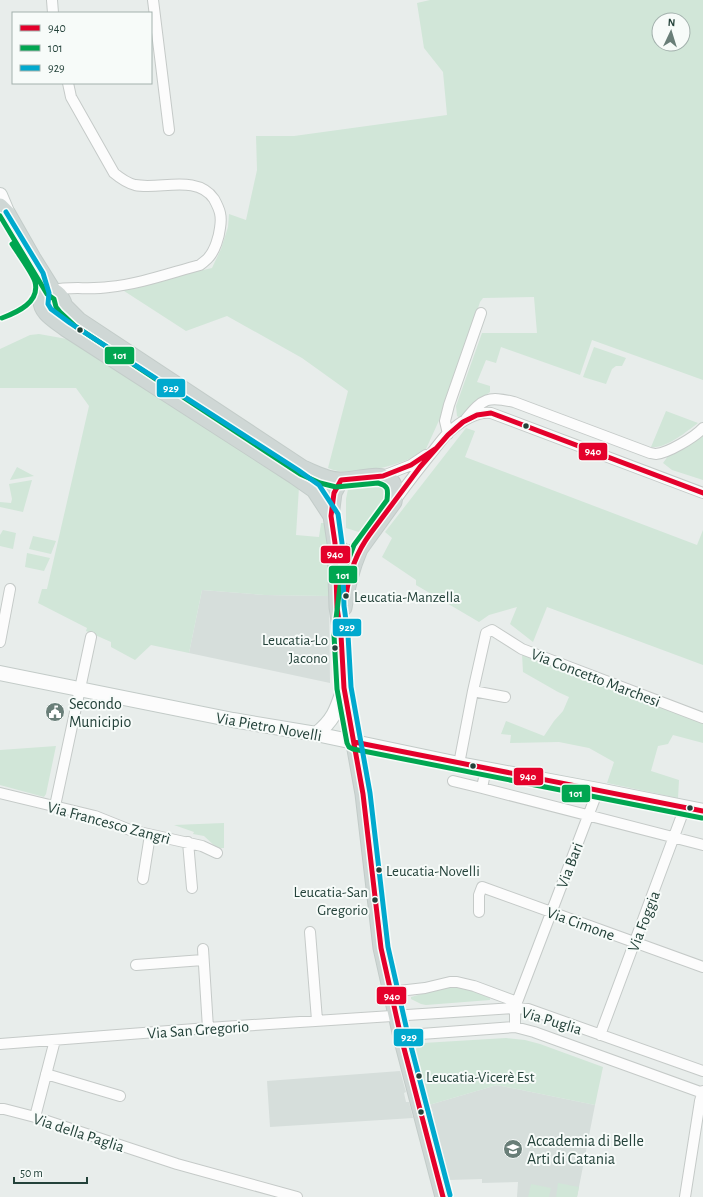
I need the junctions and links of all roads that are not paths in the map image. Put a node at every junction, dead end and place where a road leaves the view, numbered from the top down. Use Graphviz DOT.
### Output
graph roads {
  1 [pos="52,0"];
  2 [pos="153,0"];
  3 [pos="53,12"];
  4 [pos="68,84"];
  5 [pos="169,130"];
  6 [pos="0,196"];
  7 [pos="3,212"];
  8 [pos="48,292"];
  9 [pos="64,305"];
  10 [pos="481,313"];
  11 [pos="53,318"];
  12 [pos="504,400"];
  13 [pos="491,414"];
  14 [pos="465,420"];
  15 [pos="703,428"];
  16 [pos="448,434"];
  17 [pos="435,449"];
  18 [pos="383,476"];
  19 [pos="341,480"];
  20 [pos="703,493"];
  21 [pos="394,502"];
  22 [pos="331,516"];
  23 [pos="335,543"];
  24 [pos="360,549"];
  25 [pos="10,589"];
  26 [pos="341,635"];
  27 [pos="91,637"];
  28 [pos="0,642"];
  29 [pos="0,673"];
  30 [pos="344,688"];
  31 [pos="80,689"];
  32 [pos="473,691"];
  33 [pos="505,697"];
  34 [pos="703,718"];
  35 [pos="316,734"];
  36 [pos="354,742"];
  37 [pos="459,764"];
  38 [pos="486,768"];
  39 [pos="454,781"];
  40 [pos="482,788"];
  41 [pos="598,790"];
  42 [pos="0,793"];
  43 [pos="55,806"];
  44 [pos="685,807"];
  45 [pos="703,811"];
  46 [pos="588,815"];
  47 [pos="150,835"];
  48 [pos="674,837"];
  49 [pos="188,842"];
  50 [pos="703,845"];
  51 [pos="217,853"];
  52 [pos="143,879"];
  53 [pos="192,888"];
  54 [pos="479,912"];
  55 [pos="551,912"];
  56 [pos="310,932"];
  57 [pos="635,942"];
  58 [pos="202,949"];
  59 [pos="203,960"];
  60 [pos="136,965"];
  61 [pos="703,966"];
  62 [pos="390,992"];
  63 [pos="516,1005"];
  64 [pos="395,1016"];
  65 [pos="317,1020"];
  66 [pos="515,1027"];
  67 [pos="208,1028"];
  68 [pos="600,1035"];
  69 [pos="400,1037"];
  70 [pos="55,1040"];
  71 [pos="0,1044"];
  72 [pos="703,1072"];
  73 [pos="46,1074"];
  74 [pos="703,1092"];
  75 [pos="120,1096"];
  76 [pos="0,1109"];
  77 [pos="35,1117"];
  78 [pos="297,1197"];
  79 [pos="443,1197"];
  80 [pos="686,1197"];
  1 -- 3 [label="street"];
  2 -- 5 [label="street"];
  4 -- 8 [label="street"];
  6 -- 7 [label="main road"];
  7 -- 8 [label="main road"];
  8 -- 9 [label="main road"];
  8 -- 11 [label="main road"];
  9 -- 11 [label="main road"];
  9 -- 19 [label="main road"];
  10 -- 16 [label="street"];
  11 -- 22 [label="main road"];
  12 -- 13 [label="street"];
  12 -- 14 [label="street"];
  12 -- 15 [label="street"];
  13 -- 14 [label="street"];
  13 -- 20 [label="street"];
  14 -- 16 [label="street"];
  16 -- 17 [label="street"];
  17 -- 18 [label="street"];
  17 -- 21 [label="street"];
  18 -- 19 [label="main road"];
  18 -- 21 [label="main road"];
  19 -- 22 [label="main road"];
  21 -- 24 [label="main road"];
  22 -- 23 [label="main road"];
  23 -- 24 [label="main road"];
  23 -- 26 [label="main road"];
  24 -- 26 [label="main road"];
  25 -- 28 [label="street"];
  26 -- 30 [label="main road"];
  27 -- 31 [label="street"];
  29 -- 31 [label="main road, Via Pietro Novelli"];
  30 -- 35 [label="main road"];
  30 -- 36 [label="main road"];
  31 -- 35 [label="main road, Via Pietro Novelli"];
  31 -- 43 [label="street"];
  32 -- 33 [label="street"];
  32 -- 34 [label="street, Via Concetto Marchesi"];
  32 -- 37 [label="street"];
  35 -- 36 [label="main road, Via Pietro Novelli"];
  36 -- 37 [label="main road, Via Pietro Novelli"];
  36 -- 62 [label="main road"];
  37 -- 38 [label="main road, Via Pietro Novelli"];
  38 -- 40 [label="street"];
  38 -- 41 [label="main road, Via Pietro Novelli"];
  39 -- 40 [label="street"];
  40 -- 46 [label="street"];
  41 -- 44 [label="main road, Via Pietro Novelli"];
  41 -- 46 [label="street, Via Bari"];
  42 -- 43 [label="street, Via Francesco Zangrì"];
  43 -- 47 [label="street, Via Francesco Zangrì"];
  44 -- 45 [label="main road, Via Pietro Novelli"];
  44 -- 48 [label="street, Via Foggia"];
  46 -- 48 [label="street"];
  46 -- 55 [label="street, Via Bari"];
  47 -- 49 [label="street, Via Francesco Zangrì"];
  47 -- 52 [label="street, Via Francesco Zangrì"];
  48 -- 50 [label="street"];
  48 -- 57 [label="street, Via Foggia"];
  49 -- 51 [label="street, Via Francesco Zangrì"];
  49 -- 53 [label="street, Via Francesco Zangrì"];
  54 -- 55 [label="street, Via Cimone"];
  55 -- 57 [label="street, Via Cimone"];
  55 -- 63 [label="street, Via Bari"];
  56 -- 65 [label="street"];
  57 -- 61 [label="street, Via Cimone"];
  57 -- 68 [label="street, Via Foggia"];
  58 -- 59 [label="street"];
  59 -- 60 [label="street"];
  59 -- 67 [label="street"];
  62 -- 63 [label="street, Via Puglia"];
  62 -- 64 [label="main road"];
  63 -- 64 [label="street, Via Puglia"];
  63 -- 66 [label="street"];
  63 -- 68 [label="street, Via Puglia"];
  64 -- 65 [label="street, Via San Gregorio"];
  64 -- 69 [label="main road"];
  65 -- 67 [label="street, Via San Gregorio"];
  66 -- 69 [label="street, Via Puglia"];
  66 -- 74 [label="street, Via Puglia"];
  67 -- 70 [label="street, Via San Gregorio"];
  68 -- 72 [label="street, Via Puglia"];
  69 -- 79 [label="main road"];
  70 -- 71 [label="street, Via San Gregorio"];
  70 -- 73 [label="street"];
  73 -- 75 [label="street"];
  73 -- 77 [label="street"];
  74 -- 80 [label="street"];
  76 -- 77 [label="street, Via della Paglia"];
  77 -- 78 [label="street, Via della Paglia"];
}
